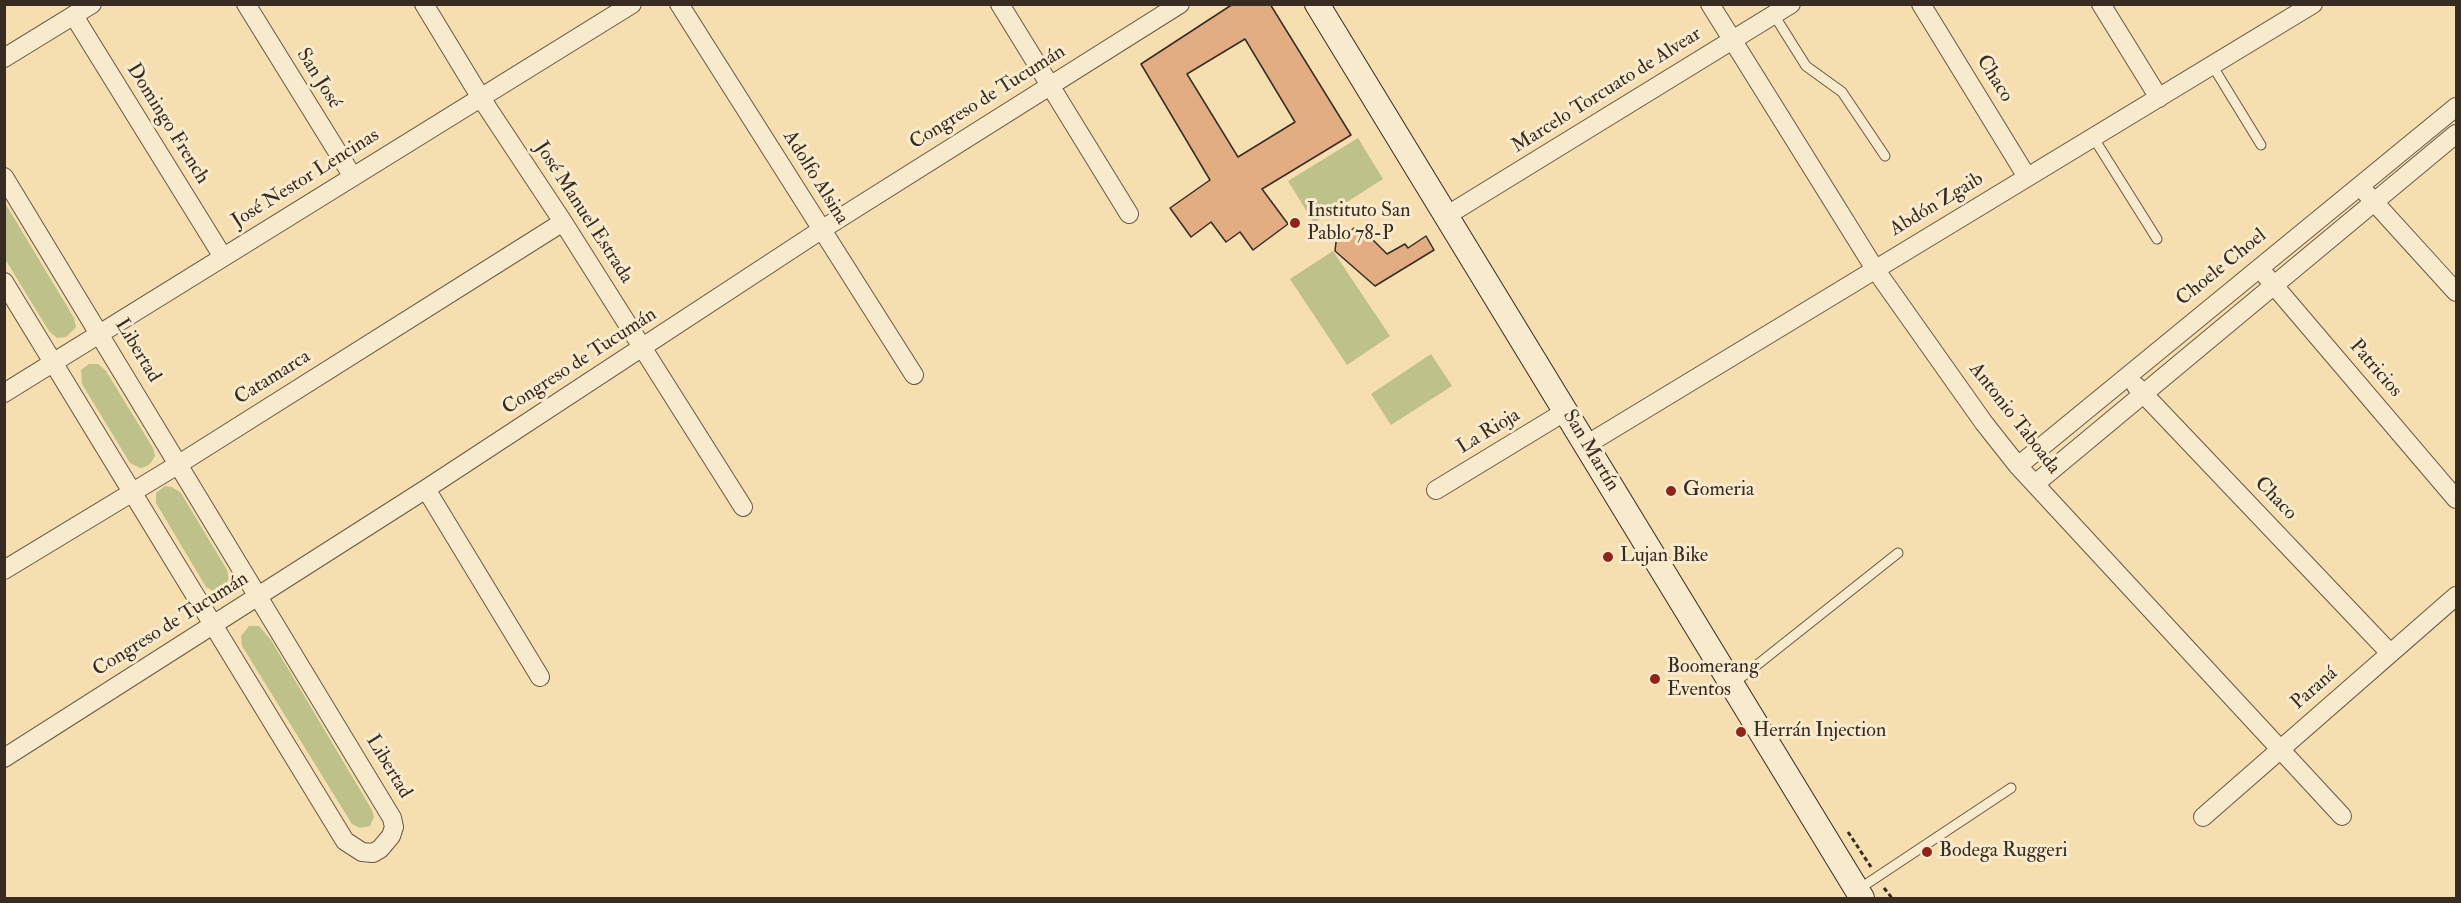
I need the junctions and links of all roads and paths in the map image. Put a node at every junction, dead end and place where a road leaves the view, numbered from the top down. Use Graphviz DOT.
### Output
graph roads {
  1 [pos="92,4"];
  2 [pos="246,4"];
  3 [pos="424,4"];
  4 [pos="632,4"];
  5 [pos="679,4"];
  6 [pos="1000,4"];
  7 [pos="1180,4"];
  8 [pos="1317,4"];
  9 [pos="1710,4"];
  10 [pos="1791,4"];
  11 [pos="1921,4"];
  12 [pos="2101,4"];
  13 [pos="2301,7"];
  14 [pos="1774,15"];
  15 [pos="74,16"];
  16 [pos="1732,41"];
  17 [pos="4,58"];
  18 [pos="2212,65"];
  19 [pos="1050,86"];
  20 [pos="481,98"];
  21 [pos="2159,98"];
  22 [pos="2457,107"];
  23 [pos="2457,134"];
  24 [pos="2093,137"];
  25 [pos="2260,145"];
  26 [pos="1885,156"];
  27 [pos="4,177"];
  28 [pos="353,177"];
  29 [pos="2027,177"];
  30 [pos="2359,185"];
  31 [pos="2374,202"];
  32 [pos="1129,214"];
  33 [pos="1446,216"];
  34 [pos="563,222"];
  35 [pos="821,230"];
  36 [pos="2157,239"];
  37 [pos="223,256"];
  38 [pos="2259,268"];
  39 [pos="1875,269"];
  40 [pos="4,282"];
  41 [pos="2274,285"];
  42 [pos="2457,292"];
  43 [pos="100,332"];
  44 [pos="642,348"];
  45 [pos="53,361"];
  46 [pos="914,375"];
  47 [pos="2126,376"];
  48 [pos="4,393"];
  49 [pos="2143,394"];
  50 [pos="1566,411"];
  51 [pos="1586,445"];
  52 [pos="179,464"];
  53 [pos="2019,466"];
  54 [pos="2035,484"];
  55 [pos="426,489"];
  56 [pos="1436,490"];
  57 [pos="132,492"];
  58 [pos="2457,499"];
  59 [pos="743,507"];
  60 [pos="1898,553"];
  61 [pos="4,570"];
  62 [pos="259,596"];
  63 [pos="2457,596"];
  64 [pos="214,625"];
  65 [pos="2390,653"];
  66 [pos="540,677"];
  67 [pos="1733,684"];
  68 [pos="2280,749"];
  69 [pos="4,758"];
  70 [pos="2011,788"];
  71 [pos="2342,816"];
  72 [pos="2203,817"];
  73 [pos="1860,894"];
  1 -- 15 [label="street"];
  2 -- 28 [label="street, San José"];
  3 -- 20 [label="street, José Manuel Estrada"];
  4 -- 20 [label="street, José Nestor Lencinas"];
  5 -- 35 [label="street, Adolfo Alsina"];
  6 -- 19 [label="street"];
  7 -- 19 [label="street, Congreso de Tucumán"];
  8 -- 33 [label="main road, San Martín"];
  9 -- 16 [label="street, Antonio Taboada"];
  10 -- 14 [label="street, Marcelo Torcuato de Alvear"];
  11 -- 29 [label="street, Chaco"];
  12 -- 21 [label="street"];
  13 -- 18 [label="street, Abdón Zgaib"];
  14 -- 16 [label="street, Marcelo Torcuato de Alvear"];
  14 -- 26 [label="lane"];
  15 -- 17 [label="street"];
  15 -- 37 [label="street, Domingo French"];
  16 -- 33 [label="street, Marcelo Torcuato de Alvear"];
  16 -- 39 [label="street, Antonio Taboada"];
  18 -- 21 [label="street, Abdón Zgaib"];
  18 -- 25 [label="lane"];
  19 -- 32 [label="street"];
  19 -- 35 [label="street, Congreso de Tucumán"];
  20 -- 28 [label="street, José Nestor Lencinas"];
  20 -- 34 [label="street, José Manuel Estrada"];
  21 -- 24 [label="street, Abdón Zgaib"];
  22 -- 30 [label="street, Choele Choel"];
  23 -- 31 [label="street"];
  24 -- 29 [label="street, Abdón Zgaib"];
  24 -- 36 [label="lane"];
  27 -- 43 [label="street, Libertad"];
  28 -- 37 [label="street, José Nestor Lencinas"];
  29 -- 39 [label="street, Abdón Zgaib"];
  30 -- 31 [label="street"];
  30 -- 38 [label="street, Choele Choel"];
  31 -- 41 [label="street"];
  31 -- 42 [label="street"];
  33 -- 50 [label="main road, San Martín"];
  34 -- 44 [label="street, José Manuel Estrada"];
  34 -- 52 [label="street, Catamarca"];
  35 -- 44 [label="street, Congreso de Tucumán"];
  35 -- 46 [label="street, Adolfo Alsina"];
  37 -- 43 [label="street, José Nestor Lencinas"];
  38 -- 41 [label="street, Patricios"];
  38 -- 47 [label="street, Choele Choel"];
  39 -- 51 [label="street, Abdón Zgaib"];
  39 -- 53 [label="street, Antonio Taboada"];
  40 -- 45 [label="street, Libertad"];
  41 -- 49 [label="street"];
  41 -- 58 [label="street, Patricios"];
  43 -- 45 [label="street, José Nestor Lencinas"];
  43 -- 52 [label="street, Libertad"];
  44 -- 55 [label="street, Congreso de Tucumán"];
  44 -- 59 [label="street, José Manuel Estrada"];
  45 -- 48 [label="street, José Nestor Lencinas"];
  45 -- 57 [label="street, Libertad"];
  47 -- 49 [label="street, Chaco"];
  47 -- 53 [label="street, Choele Choel"];
  49 -- 54 [label="street"];
  49 -- 65 [label="street, Chaco"];
  50 -- 51 [label="main road, San Martín"];
  50 -- 56 [label="street, La Rioja"];
  51 -- 67 [label="main road, San Martín"];
  52 -- 57 [label="street, Catamarca"];
  52 -- 62 [label="street, Libertad"];
  53 -- 54 [label="street, Antonio Taboada"];
  54 -- 68 [label="street, Antonio Taboada"];
  55 -- 62 [label="street, Congreso de Tucumán"];
  55 -- 66 [label="street"];
  57 -- 61 [label="street, Catamarca"];
  57 -- 64 [label="street, Libertad"];
  60 -- 67 [label="lane"];
  62 -- 64 [label="street, Congreso de Tucumán"];
  62 -- 64 [label="street, Libertad"];
  63 -- 65 [label="street, Paraná"];
  64 -- 69 [label="street, Congreso de Tucumán"];
  65 -- 68 [label="street, Paraná"];
  67 -- 73 [label="main road, San Martín"];
  68 -- 71 [label="street, Antonio Taboada"];
  68 -- 72 [label="street, Paraná"];
  70 -- 73 [label="lane"];
}
